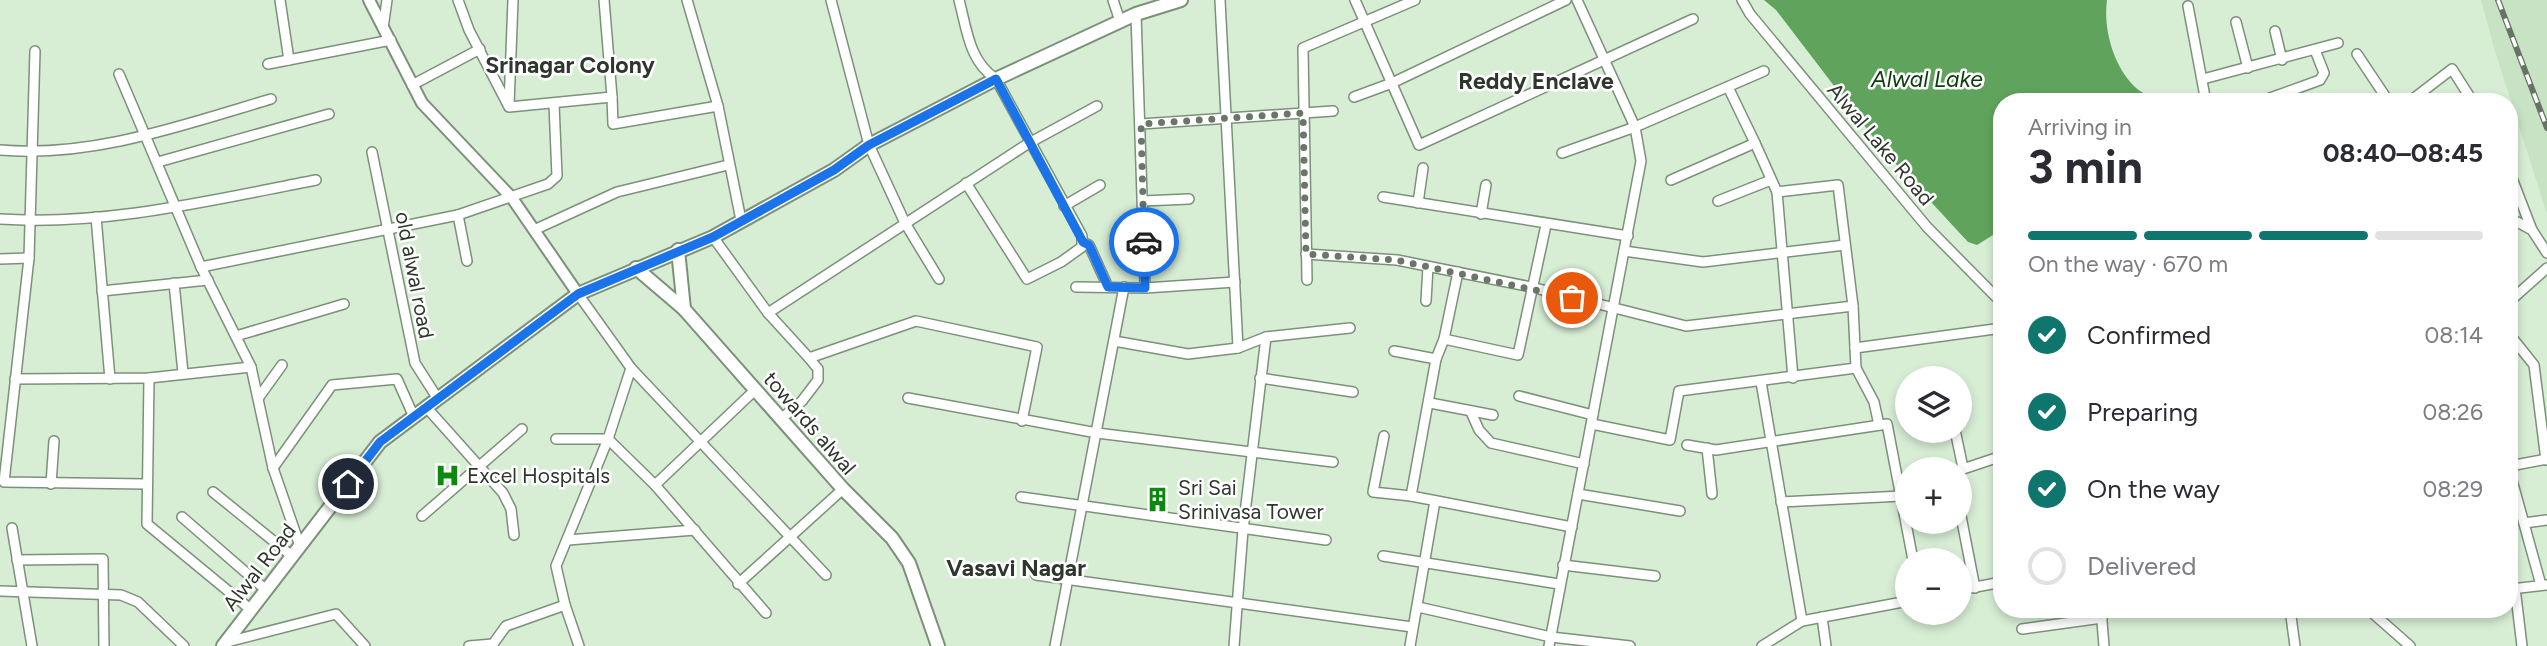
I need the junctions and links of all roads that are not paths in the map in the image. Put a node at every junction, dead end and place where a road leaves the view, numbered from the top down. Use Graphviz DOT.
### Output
graph roads {
  1 [pos="280,0"];
  2 [pos="369,0"];
  3 [pos="387,0"];
  4 [pos="458,0"];
  5 [pos="513,0"];
  6 [pos="604,0"];
  7 [pos="687,0"];
  8 [pos="831,0"];
  9 [pos="959,0"];
  10 [pos="1113,0"];
  11 [pos="1181,0"];
  12 [pos="1220,0"];
  13 [pos="1355,0"];
  14 [pos="1415,0"];
  15 [pos="1566,0"];
  16 [pos="1577,0"];
  17 [pos="1742,0"];
  18 [pos="2188,6"];
  19 [pos="1136,14"];
  20 [pos="1693,19"];
  21 [pos="1120,22"];
  22 [pos="2236,22"];
  23 [pos="1366,23"];
  24 [pos="383,28"];
  25 [pos="2275,31"];
  26 [pos="391,40"];
  27 [pos="2338,43"];
  28 [pos="480,49"];
  29 [pos="2315,50"];
  30 [pos="35,51"];
  31 [pos="2357,54"];
  32 [pos="1604,59"];
  33 [pos="289,60"];
  34 [pos="2282,60"];
  35 [pos="268,64"];
  36 [pos="2248,68"];
  37 [pos="1764,71"];
  38 [pos="119,74"];
  39 [pos="996,79"];
  40 [pos="2203,79"];
  41 [pos="1392,83"];
  42 [pos="412,85"];
  43 [pos="1728,87"];
  44 [pos="2205,93"];
  45 [pos="2284,93"];
  46 [pos="2383,93"];
  47 [pos="2421,93"];
  48 [pos="2467,93"];
  49 [pos="612,97"];
  50 [pos="1354,97"];
  51 [pos="271,99"];
  52 [pos="554,104"];
  53 [pos="718,106"];
  54 [pos="1097,106"];
  55 [pos="509,107"];
  56 [pos="1333,111"];
  57 [pos="1303,113"];
  58 [pos="329,114"];
  59 [pos="1227,118"];
  60 [pos="1141,124"];
  61 [pos="1635,127"];
  62 [pos="145,137"];
  63 [pos="1029,143"];
  64 [pos="1755,143"];
  65 [pos="869,145"];
  66 [pos="0,150"];
  67 [pos="372,152"];
  68 [pos="32,153"];
  69 [pos="1562,153"];
  70 [pos="158,162"];
  71 [pos="729,165"];
  72 [pos="1423,168"];
  73 [pos="316,180"];
  74 [pos="1671,180"];
  75 [pos="1772,180"];
  76 [pos="966,183"];
  77 [pos="1100,185"];
  78 [pos="1486,185"];
  79 [pos="1777,192"];
  80 [pos="2518,194"];
  81 [pos="1383,197"];
  82 [pos="512,198"];
  83 [pos="1189,198"];
  84 [pos="1143,201"];
  85 [pos="1718,201"];
  86 [pos="1418,203"];
  87 [pos="176,206"];
  88 [pos="1064,206"];
  89 [pos="1481,214"];
  90 [pos="458,215"];
  91 [pos="96,217"];
  92 [pos="0,219"];
  93 [pos="741,219"];
  94 [pos="28,221"];
  95 [pos="2518,222"];
  96 [pos="905,223"];
  97 [pos="1546,225"];
  98 [pos="388,229"];
  99 [pos="534,230"];
  100 [pos="2532,230"];
  101 [pos="1628,236"];
  102 [pos="713,237"];
  103 [pos="1083,242"];
  104 [pos="1845,245"];
  105 [pos="678,250"];
  106 [pos="1624,251"];
  107 [pos="1781,253"];
  108 [pos="2547,253"];
  109 [pos="1306,254"];
  110 [pos="29,258"];
  111 [pos="0,259"];
  112 [pos="467,261"];
  113 [pos="201,267"];
  114 [pos="1428,267"];
  115 [pos="636,268"];
  116 [pos="2547,268"];
  117 [pos="1458,272"];
  118 [pos="939,279"];
  119 [pos="208,280"];
  120 [pos="1307,280"];
  121 [pos="1235,282"];
  122 [pos="174,283"];
  123 [pos="1076,287"];
  124 [pos="1108,287"];
  125 [pos="1124,287"];
  126 [pos="1531,287"];
  127 [pos="1145,288"];
  128 [pos="102,291"];
  129 [pos="578,294"];
  130 [pos="1993,294"];
  131 [pos="2518,294"];
  132 [pos="1426,301"];
  133 [pos="344,304"];
  134 [pos="1853,306"];
  135 [pos="684,309"];
  136 [pos="1613,309"];
  137 [pos="768,313"];
  138 [pos="1786,315"];
  139 [pos="1350,328"];
  140 [pos="1993,329"];
  141 [pos="236,336"];
  142 [pos="1266,337"];
  143 [pos="1444,339"];
  144 [pos="1114,341"];
  145 [pos="2518,345"];
  146 [pos="1238,348"];
  147 [pos="1855,348"];
  148 [pos="1394,351"];
  149 [pos="809,358"];
  150 [pos="1436,359"];
  151 [pos="282,365"];
  152 [pos="251,368"];
  153 [pos="631,368"];
  154 [pos="1856,368"];
  155 [pos="183,373"];
  156 [pos="149,377"];
  157 [pos="1261,378"];
  158 [pos="1793,378"];
  159 [pos="15,379"];
  160 [pos="110,379"];
  161 [pos="1761,382"];
  162 [pos="755,390"];
  163 [pos="1353,392"];
  164 [pos="1519,396"];
  165 [pos="259,397"];
  166 [pos="908,398"];
  167 [pos="438,399"];
  168 [pos="1430,403"];
  169 [pos="427,408"];
  170 [pos="1471,412"];
  171 [pos="1493,415"];
  172 [pos="414,417"];
  173 [pos="780,419"];
  174 [pos="1592,419"];
  175 [pos="1022,421"];
  176 [pos="1879,425"];
  177 [pos="522,429"];
  178 [pos="4,430"];
  179 [pos="1097,433"];
  180 [pos="1384,436"];
  181 [pos="556,439"];
  182 [pos="608,439"];
  183 [pos="54,441"];
  184 [pos="702,442"];
  185 [pos="1771,443"];
  186 [pos="1687,445"];
  187 [pos="1707,448"];
  188 [pos="1251,452"];
  189 [pos="1993,459"];
  190 [pos="2546,460"];
  191 [pos="1333,462"];
  192 [pos="1895,462"];
  193 [pos="1584,464"];
  194 [pos="2518,465"];
  195 [pos="477,466"];
  196 [pos="1972,466"];
  197 [pos="273,468"];
  198 [pos="51,484"];
  199 [pos="146,484"];
  200 [pos="655,485"];
  201 [pos="843,489"];
  202 [pos="214,492"];
  203 [pos="1578,494"];
  204 [pos="1712,494"];
  205 [pos="1410,496"];
  206 [pos="1895,496"];
  207 [pos="1021,497"];
  208 [pos="1435,500"];
  209 [pos="1781,502"];
  210 [pos="2518,502"];
  211 [pos="1081,505"];
  212 [pos="1681,511"];
  213 [pos="422,516"];
  214 [pos="181,517"];
  215 [pos="2547,520"];
  216 [pos="2524,523"];
  217 [pos="1572,527"];
  218 [pos="12,528"];
  219 [pos="695,530"];
  220 [pos="1243,530"];
  221 [pos="1964,534"];
  222 [pos="514,535"];
  223 [pos="789,539"];
  224 [pos="568,540"];
  225 [pos="1326,540"];
  226 [pos="296,551"];
  227 [pos="1383,556"];
  228 [pos="17,560"];
  229 [pos="1425,562"];
  230 [pos="1563,565"];
  231 [pos="826,575"];
  232 [pos="1036,575"];
  233 [pos="1655,576"];
  234 [pos="1067,580"];
  235 [pos="738,584"];
  236 [pos="1559,584"];
  237 [pos="1993,584"];
  238 [pos="2544,585"];
  239 [pos="1972,588"];
  240 [pos="1975,588"];
  241 [pos="2518,588"];
  242 [pos="266,590"];
  243 [pos="0,591"];
  244 [pos="22,592"];
  245 [pos="106,594"];
  246 [pos="1895,603"];
  247 [pos="1237,604"];
  248 [pos="565,606"];
  249 [pos="1418,607"];
  250 [pos="250,610"];
  251 [pos="766,613"];
  252 [pos="1822,617"];
  253 [pos="2077,618"];
  254 [pos="2102,618"];
  255 [pos="2291,618"];
  256 [pos="2378,618"];
  257 [pos="2517,618"];
  258 [pos="1802,621"];
  259 [pos="928,622"];
  260 [pos="1412,626"];
  261 [pos="2022,629"];
  262 [pos="1550,641"];
  263 [pos="225,644"];
  264 [pos="494,645"];
  265 [pos="32,646"];
  266 [pos="104,646"];
  267 [pos="184,646"];
  268 [pos="365,646"];
  269 [pos="468,646"];
  270 [pos="579,646"];
  271 [pos="928,646"];
  272 [pos="938,646"];
  273 [pos="1055,646"];
  274 [pos="1234,646"];
  275 [pos="1410,646"];
  276 [pos="1630,646"];
  277 [pos="1762,646"];
  278 [pos="1826,646"];
  279 [pos="2104,646"];
  280 [pos="2295,646"];
  281 [pos="2410,646"];
  282 [pos="2522,646"];
  1 -- 33 [label="street"];
  2 -- 24 [label="street"];
  3 -- 24 [label="street"];
  4 -- 28 [label="street"];
  5 -- 55 [label="street"];
  6 -- 49 [label="street"];
  7 -- 53 [label="street"];
  8 -- 65 [label="street"];
  9 -- 39 [label="street"];
  10 -- 21 [label="street"];
  11 -- 19 [label="main road, Alwal Road"];
  12 -- 59 [label="street"];
  13 -- 23 [label="street"];
  14 -- 23 [label="street"];
  15 -- 41 [label="street"];
  16 -- 32 [label="street"];
  17 -- 130 [label="street, Alwal Lake Road"];
  18 -- 40 [label="street"];
  19 -- 21 [label="main road, Alwal Road"];
  19 -- 60 [label="street"];
  20 -- 32 [label="street"];
  21 -- 39 [label="main road, Alwal Road"];
  22 -- 36 [label="street"];
  23 -- 41 [label="street"];
  23 -- 57 [label="street"];
  24 -- 26 [label="street"];
  25 -- 34 [label="street"];
  26 -- 33 [label="street"];
  26 -- 42 [label="street"];
  27 -- 29 [label="street"];
  28 -- 42 [label="street"];
  28 -- 55 [label="street"];
  29 -- 34 [label="street"];
  29 -- 45 [label="street"];
  30 -- 68 [label="street"];
  31 -- 46 [label="street"];
  32 -- 41 [label="street"];
  32 -- 61 [label="street"];
  33 -- 35 [label="street"];
  34 -- 36 [label="street"];
  36 -- 40 [label="street"];
  37 -- 43 [label="street"];
  38 -- 62 [label="street"];
  39 -- 63 [label="street"];
  39 -- 65 [label="main road, Alwal Road"];
  40 -- 44 [label="street"];
  41 -- 50 [label="street"];
  42 -- 82 [label="street"];
  43 -- 61 [label="street"];
  43 -- 64 [label="street"];
  47 -- 48 [label="street"];
  49 -- 52 [label="street"];
  49 -- 53 [label="street"];
  51 -- 62 [label="street"];
  52 -- 55 [label="street"];
  52 -- 82 [label="street"];
  53 -- 71 [label="street"];
  54 -- 63 [label="street"];
  56 -- 57 [label="street"];
  57 -- 59 [label="street"];
  57 -- 109 [label="street"];
  58 -- 70 [label="street"];
  59 -- 60 [label="street"];
  59 -- 121 [label="street"];
  60 -- 84 [label="street"];
  61 -- 69 [label="street"];
  61 -- 101 [label="street"];
  62 -- 68 [label="street"];
  62 -- 70 [label="street"];
  63 -- 76 [label="street"];
  63 -- 88 [label="street"];
  64 -- 74 [label="street"];
  64 -- 75 [label="street"];
  65 -- 93 [label="main road, Alwal Road"];
  65 -- 96 [label="street"];
  66 -- 68 [label="street"];
  67 -- 98 [label="street, old alwal road"];
  68 -- 94 [label="street"];
  70 -- 87 [label="street"];
  71 -- 93 [label="street"];
  71 -- 99 [label="street"];
  72 -- 86 [label="street"];
  73 -- 87 [label="street"];
  75 -- 79 [label="street"];
  75 -- 85 [label="street"];
  76 -- 96 [label="street"];
  76 -- 103 [label="street"];
  77 -- 88 [label="street"];
  78 -- 89 [label="street"];
  79 -- 104 [label="street"];
  79 -- 107 [label="street"];
  80 -- 100 [label="street"];
  81 -- 86 [label="street"];
  82 -- 90 [label="street"];
  82 -- 99 [label="street"];
  83 -- 84 [label="street"];
  84 -- 127 [label="street"];
  86 -- 89 [label="street"];
  87 -- 91 [label="street"];
  87 -- 113 [label="street"];
  88 -- 103 [label="street"];
  89 -- 97 [label="street"];
  90 -- 98 [label="street"];
  90 -- 112 [label="street"];
  91 -- 94 [label="street"];
  91 -- 128 [label="street"];
  92 -- 94 [label="street"];
  93 -- 102 [label="main road, Alwal Road"];
  94 -- 110 [label="street"];
  95 -- 100 [label="street"];
  96 -- 118 [label="street"];
  96 -- 137 [label="street"];
  97 -- 101 [label="street"];
  97 -- 126 [label="street"];
  98 -- 113 [label="street"];
  98 -- 167 [label="street, old alwal road"];
  99 -- 129 [label="street"];
  100 -- 108 [label="street"];
  101 -- 106 [label="street"];
  102 -- 105 [label="main road, Alwal Road"];
  102 -- 137 [label="street"];
  103 -- 124 [label="street"];
  104 -- 107 [label="street"];
  104 -- 134 [label="street"];
  105 -- 115 [label="main road, Alwal Road"];
  105 -- 135 [label="main road"];
  106 -- 107 [label="street"];
  106 -- 136 [label="street"];
  107 -- 138 [label="street"];
  109 -- 114 [label="street"];
  109 -- 120 [label="street"];
  110 -- 111 [label="street"];
  110 -- 159 [label="street"];
  113 -- 119 [label="street"];
  114 -- 117 [label="street"];
  114 -- 132 [label="street"];
  115 -- 129 [label="main road, Alwal Road"];
  115 -- 135 [label="main road, towards alwal"];
  116 -- 131 [label="street"];
  117 -- 126 [label="street"];
  117 -- 143 [label="street"];
  119 -- 122 [label="street"];
  119 -- 141 [label="street"];
  121 -- 127 [label="street"];
  121 -- 146 [label="street"];
  122 -- 128 [label="street"];
  122 -- 155 [label="street"];
  123 -- 124 [label="street"];
  124 -- 125 [label="street"];
  125 -- 127 [label="street"];
  125 -- 144 [label="street"];
  126 -- 136 [label="street"];
  126 -- 143 [label="street"];
  128 -- 160 [label="street"];
  129 -- 153 [label="street"];
  129 -- 167 [label="main road, Alwal Road"];
  133 -- 141 [label="street"];
  134 -- 138 [label="street"];
  134 -- 147 [label="street"];
  135 -- 162 [label="main road, towards alwal"];
  136 -- 138 [label="street"];
  136 -- 174 [label="street"];
  137 -- 149 [label="street"];
  138 -- 158 [label="street"];
  139 -- 142 [label="street"];
  140 -- 147 [label="street"];
  141 -- 152 [label="street"];
  142 -- 146 [label="street"];
  142 -- 157 [label="street"];
  143 -- 150 [label="street"];
  144 -- 146 [label="street"];
  144 -- 179 [label="street"];
  145 -- 190 [label="street"];
  147 -- 154 [label="street"];
  148 -- 150 [label="street"];
  149 -- 173 [label="street"];
  149 -- 175 [label="street"];
  150 -- 168 [label="street"];
  151 -- 165 [label="street"];
  152 -- 155 [label="street"];
  152 -- 165 [label="street"];
  153 -- 182 [label="street"];
  153 -- 184 [label="street"];
  154 -- 158 [label="street"];
  154 -- 176 [label="street"];
  155 -- 156 [label="street"];
  156 -- 160 [label="street"];
  156 -- 199 [label="street"];
  157 -- 163 [label="street"];
  157 -- 188 [label="street"];
  158 -- 161 [label="street"];
  159 -- 160 [label="street"];
  159 -- 178 [label="street"];
  161 -- 174 [label="street"];
  161 -- 185 [label="street"];
  162 -- 173 [label="main road, towards alwal"];
  162 -- 184 [label="street"];
  164 -- 174 [label="street"];
  165 -- 197 [label="street"];
  166 -- 175 [label="street"];
  167 -- 169 [label="main road, Alwal Road"];
  168 -- 170 [label="street"];
  168 -- 205 [label="street"];
  169 -- 172 [label="main road, Alwal Road"];
  169 -- 195 [label="street"];
  170 -- 171 [label="street"];
  170 -- 193 [label="street"];
  172 -- 197 [label="street"];
  172 -- 226 [label="main road, Alwal Road"];
  173 -- 201 [label="main road, towards alwal"];
  174 -- 193 [label="street"];
  175 -- 179 [label="street"];
  176 -- 185 [label="street"];
  176 -- 192 [label="street"];
  177 -- 195 [label="street"];
  178 -- 198 [label="street"];
  179 -- 188 [label="street"];
  179 -- 211 [label="street"];
  180 -- 205 [label="street"];
  181 -- 182 [label="street"];
  182 -- 200 [label="street"];
  182 -- 224 [label="street"];
  183 -- 198 [label="street"];
  184 -- 200 [label="street"];
  184 -- 223 [label="street"];
  185 -- 187 [label="street"];
  185 -- 209 [label="street"];
  186 -- 187 [label="street"];
  187 -- 204 [label="street"];
  188 -- 191 [label="street"];
  188 -- 220 [label="street"];
  189 -- 196 [label="street"];
  190 -- 194 [label="street"];
  193 -- 203 [label="street"];
  195 -- 213 [label="street"];
  195 -- 222 [label="street"];
  197 -- 226 [label="street"];
  198 -- 199 [label="street"];
  199 -- 250 [label="street"];
  200 -- 219 [label="street"];
  201 -- 223 [label="street"];
  201 -- 259 [label="main road, towards alwal"];
  202 -- 226 [label="street"];
  203 -- 212 [label="street"];
  203 -- 217 [label="street"];
  205 -- 208 [label="street"];
  206 -- 209 [label="street"];
  207 -- 211 [label="street"];
  208 -- 217 [label="street"];
  208 -- 229 [label="street"];
  209 -- 258 [label="street"];
  210 -- 216 [label="street"];
  211 -- 220 [label="street"];
  211 -- 234 [label="street"];
  214 -- 242 [label="street"];
  215 -- 216 [label="street"];
  216 -- 238 [label="street"];
  217 -- 230 [label="street"];
  218 -- 228 [label="street"];
  219 -- 224 [label="street"];
  219 -- 235 [label="street"];
  220 -- 225 [label="street"];
  220 -- 247 [label="street"];
  221 -- 240 [label="street"];
  223 -- 231 [label="street"];
  223 -- 235 [label="street"];
  224 -- 248 [label="street"];
  226 -- 242 [label="main road, Alwal Road"];
  227 -- 229 [label="street"];
  228 -- 244 [label="street"];
  228 -- 245 [label="street"];
  229 -- 236 [label="street"];
  229 -- 249 [label="street"];
  230 -- 233 [label="street"];
  230 -- 236 [label="street"];
  232 -- 234 [label="street"];
  234 -- 247 [label="street"];
  234 -- 273 [label="street"];
  235 -- 251 [label="street"];
  236 -- 262 [label="street"];
  237 -- 240 [label="street"];
  238 -- 241 [label="street"];
  239 -- 240 [label="street"];
  242 -- 250 [label="main road, Alwal Road"];
  243 -- 244 [label="street"];
  244 -- 245 [label="street"];
  244 -- 265 [label="street"];
  245 -- 266 [label="street"];
  245 -- 267 [label="street"];
  246 -- 252 [label="street"];
  247 -- 260 [label="street"];
  247 -- 274 [label="street"];
  248 -- 264 [label="street"];
  248 -- 270 [label="street"];
  249 -- 260 [label="street"];
  249 -- 262 [label="street"];
  250 -- 263 [label="main road, Alwal Road"];
  252 -- 258 [label="street"];
  252 -- 278 [label="street"];
  253 -- 261 [label="street"];
  254 -- 279 [label="street"];
  255 -- 280 [label="street"];
  256 -- 281 [label="street"];
  257 -- 282 [label="street"];
  258 -- 277 [label="street"];
  259 -- 271 [label="main road, towards alwal"];
  259 -- 272 [label="main road, towards alwal"];
  260 -- 275 [label="street"];
  262 -- 276 [label="street"];
  263 -- 268 [label="street"];
  264 -- 269 [label="street"];
}
